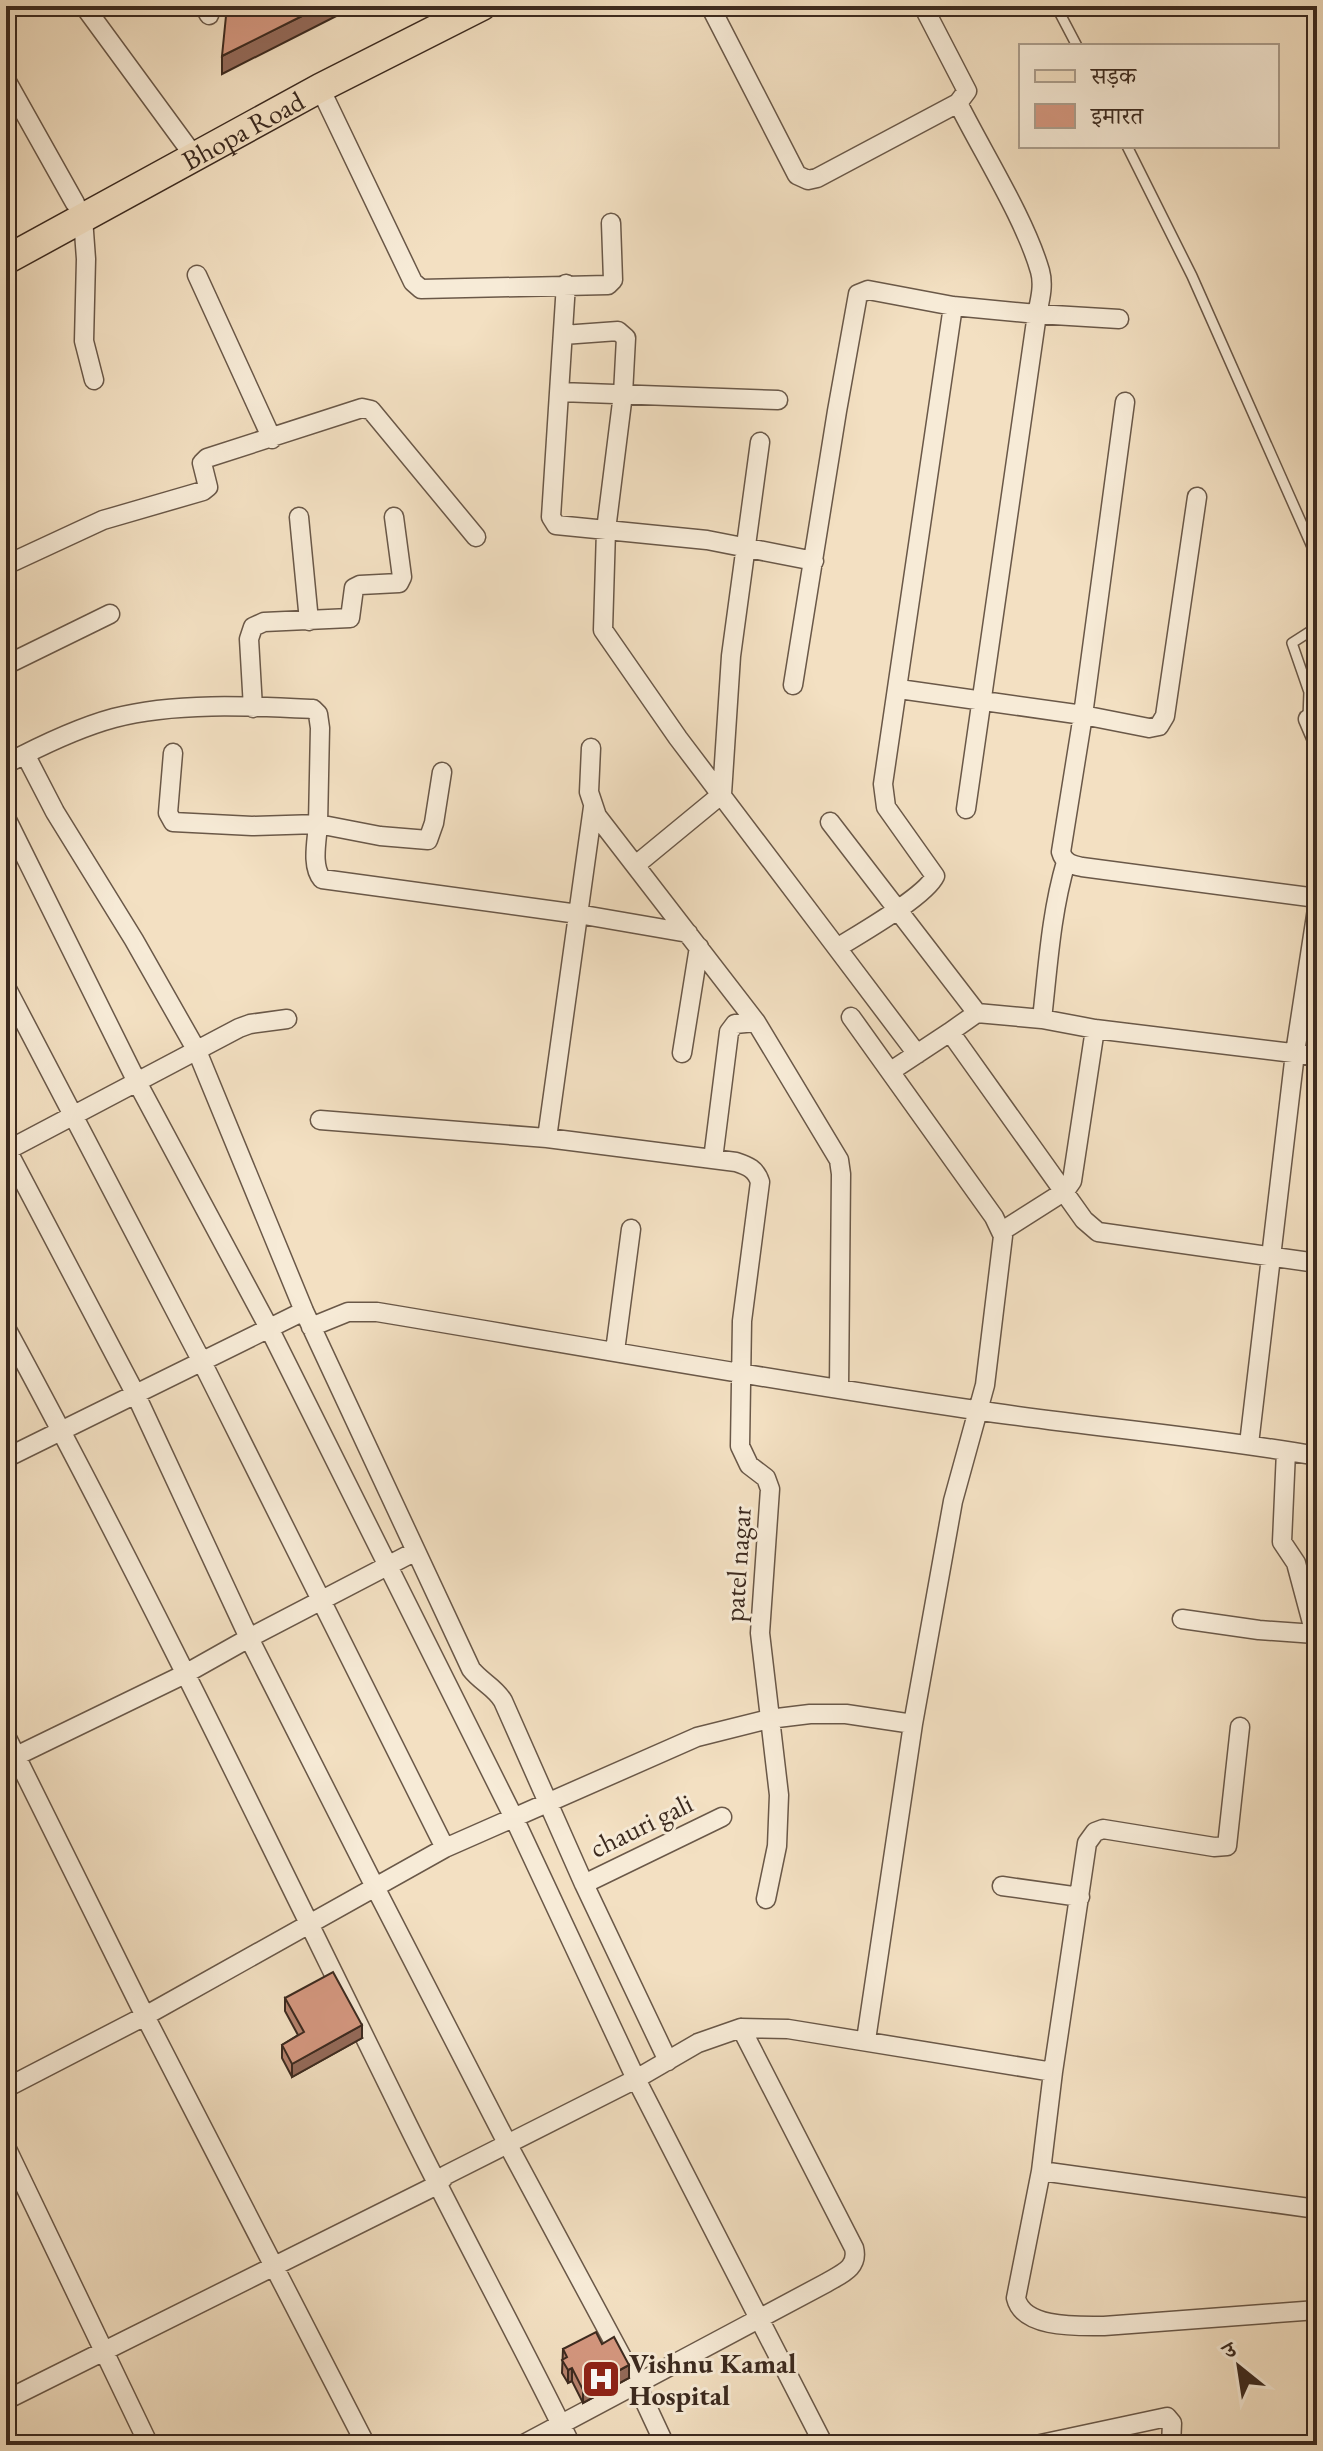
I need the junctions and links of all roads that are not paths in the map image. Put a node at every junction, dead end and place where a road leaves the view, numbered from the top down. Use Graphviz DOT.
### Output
graph roads {
  1 [pos="84,6"];
  2 [pos="443,6"];
  3 [pos="482,6"];
  4 [pos="710,6"];
  5 [pos="923,6"];
  6 [pos="1056,6"];
  7 [pos="1076,44"];
  8 [pos="6,80"];
  9 [pos="320,88"];
  10 [pos="958,103"];
  11 [pos="1128,148"];
  12 [pos="189,149"];
  13 [pos="79,210"];
  14 [pos="611,223"];
  15 [pos="6,240"];
  16 [pos="6,260"];
  17 [pos="197,275"];
  18 [pos="566,284"];
  19 [pos="953,306"];
  20 [pos="1037,314"];
  21 [pos="1119,319"];
  22 [pos="563,335"];
  23 [pos="94,380"];
  24 [pos="560,392"];
  25 [pos="623,394"];
  26 [pos="778,400"];
  27 [pos="1125,402"];
  28 [pos="272,439"];
  29 [pos="760,442"];
  30 [pos="1197,497"];
  31 [pos="299,517"];
  32 [pos="394,517"];
  33 [pos="606,530"];
  34 [pos="476,537"];
  35 [pos="746,548"];
  36 [pos="1317,558"];
  37 [pos="814,561"];
  38 [pos="6,565"];
  39 [pos="110,614"];
  40 [pos="309,621"];
  41 [pos="1317,627"];
  42 [pos="6,665"];
  43 [pos="793,685"];
  44 [pos="899,689"];
  45 [pos="982,701"];
  46 [pos="253,708"];
  47 [pos="1083,715"];
  48 [pos="1308,719"];
  49 [pos="1317,740"];
  50 [pos="591,748"];
  51 [pos="173,753"];
  52 [pos="25,754"];
  53 [pos="6,764"];
  54 [pos="442,772"];
  55 [pos="722,794"];
  56 [pos="593,807"];
  57 [pos="966,809"];
  58 [pos="6,818"];
  59 [pos="830,822"];
  60 [pos="318,824"];
  61 [pos="1066,862"];
  62 [pos="637,864"];
  63 [pos="1317,898"];
  64 [pos="897,909"];
  65 [pos="1317,909"];
  66 [pos="578,914"];
  67 [pos="694,940"];
  68 [pos="837,948"];
  69 [pos="6,987"];
  70 [pos="977,1013"];
  71 [pos="851,1017"];
  72 [pos="287,1019"];
  73 [pos="1042,1019"];
  74 [pos="756,1022"];
  75 [pos="1095,1029"];
  76 [pos="950,1032"];
  77 [pos="197,1051"];
  78 [pos="682,1053"];
  79 [pos="1295,1053"];
  80 [pos="917,1054"];
  81 [pos="1317,1056"];
  82 [pos="891,1071"];
  83 [pos="137,1082"];
  84 [pos="74,1116"];
  85 [pos="320,1120"];
  86 [pos="547,1138"];
  87 [pos="6,1150"];
  88 [pos="713,1159"];
  89 [pos="1065,1191"];
  90 [pos="631,1229"];
  91 [pos="1002,1231"];
  92 [pos="1272,1256"];
  93 [pos="1317,1263"];
  94 [pos="307,1319"];
  95 [pos="6,1328"];
  96 [pos="269,1328"];
  97 [pos="615,1351"];
  98 [pos="201,1360"];
  99 [pos="741,1375"];
  100 [pos="839,1388"];
  101 [pos="135,1393"];
  102 [pos="976,1411"];
  103 [pos="62,1431"];
  104 [pos="1249,1444"];
  105 [pos="1286,1451"];
  106 [pos="1317,1456"];
  107 [pos="6,1458"];
  108 [pos="416,1551"];
  109 [pos="388,1566"];
  110 [pos="321,1601"];
  111 [pos="1182,1619"];
  112 [pos="1316,1637"];
  113 [pos="249,1638"];
  114 [pos="185,1674"];
  115 [pos="769,1719"];
  116 [pos="913,1724"];
  117 [pos="1240,1727"];
  118 [pos="6,1736"];
  119 [pos="11,1758"];
  120 [pos="548,1801"];
  121 [pos="722,1817"];
  122 [pos="514,1818"];
  123 [pos="445,1848"];
  124 [pos="584,1884"];
  125 [pos="1002,1886"];
  126 [pos="375,1887"];
  127 [pos="1080,1897"];
  128 [pos="766,1899"];
  129 [pos="308,1923"];
  130 [pos="145,2016"];
  131 [pos="741,2028"];
  132 [pos="866,2040"];
  133 [pos="668,2061"];
  134 [pos="1053,2072"];
  135 [pos="636,2079"];
  136 [pos="6,2088"];
  137 [pos="508,2145"];
  138 [pos="6,2147"];
  139 [pos="1041,2171"];
  140 [pos="437,2185"];
  141 [pos="1317,2209"];
  142 [pos="272,2265"];
  143 [pos="1317,2310"];
  144 [pos="760,2317"];
  145 [pos="104,2350"];
  146 [pos="637,2385"];
  147 [pos="6,2400"];
  148 [pos="561,2424"];
  149 [pos="149,2445"];
  150 [pos="366,2445"];
  151 [pos="522,2445"];
  152 [pos="571,2445"];
  153 [pos="665,2445"];
  154 [pos="824,2445"];
  155 [pos="1036,2445"];
  156 [pos="1171,2445"];
  1 -- 12 [label="street"];
  2 -- 12 [label="main road, Bhopa Road"];
  3 -- 9 [label="main road, Bhopa Road"];
  4 -- 10 [label="street"];
  5 -- 10 [label="street"];
  6 -- 7 [label="lane"];
  8 -- 13 [label="street"];
  9 -- 12 [label="main road, Bhopa Road"];
  9 -- 18 [label="street"];
  10 -- 20 [label="street"];
  11 -- 36 [label="lane"];
  12 -- 13 [label="main road, Bhopa Road"];
  13 -- 15 [label="main road, Bhopa Road"];
  13 -- 16 [label="main road, Bhopa Road"];
  13 -- 23 [label="street"];
  14 -- 18 [label="street"];
  17 -- 28 [label="street"];
  18 -- 22 [label="street"];
  19 -- 20 [label="street"];
  19 -- 37 [label="street"];
  19 -- 44 [label="street"];
  20 -- 21 [label="street"];
  20 -- 45 [label="street"];
  22 -- 24 [label="street"];
  22 -- 25 [label="street"];
  24 -- 25 [label="street"];
  24 -- 33 [label="street"];
  25 -- 26 [label="street"];
  25 -- 33 [label="street"];
  27 -- 47 [label="street"];
  28 -- 34 [label="street"];
  28 -- 38 [label="street"];
  29 -- 35 [label="street"];
  30 -- 47 [label="street"];
  31 -- 40 [label="street"];
  32 -- 40 [label="street"];
  33 -- 35 [label="street"];
  33 -- 55 [label="street"];
  35 -- 37 [label="street"];
  35 -- 55 [label="street"];
  37 -- 43 [label="street"];
  39 -- 42 [label="street"];
  40 -- 46 [label="street"];
  41 -- 48 [label="lane"];
  44 -- 45 [label="street"];
  44 -- 64 [label="street"];
  45 -- 47 [label="street"];
  45 -- 57 [label="street"];
  46 -- 52 [label="street"];
  46 -- 60 [label="street"];
  47 -- 61 [label="street"];
  48 -- 49 [label="street"];
  50 -- 56 [label="street"];
  51 -- 60 [label="street"];
  52 -- 53 [label="street"];
  52 -- 77 [label="street"];
  54 -- 60 [label="street"];
  55 -- 62 [label="street"];
  55 -- 68 [label="street"];
  56 -- 62 [label="street"];
  56 -- 66 [label="street"];
  58 -- 83 [label="street"];
  59 -- 64 [label="street"];
  60 -- 66 [label="street"];
  61 -- 63 [label="street"];
  61 -- 73 [label="street"];
  62 -- 67 [label="street"];
  64 -- 68 [label="street"];
  64 -- 70 [label="street"];
  65 -- 79 [label="street"];
  66 -- 67 [label="street"];
  66 -- 86 [label="street"];
  67 -- 74 [label="street"];
  67 -- 78 [label="street"];
  68 -- 80 [label="street"];
  69 -- 84 [label="street"];
  70 -- 73 [label="street"];
  70 -- 76 [label="street"];
  71 -- 82 [label="street"];
  72 -- 77 [label="street"];
  73 -- 75 [label="street"];
  74 -- 88 [label="street"];
  74 -- 100 [label="street"];
  75 -- 79 [label="street"];
  75 -- 89 [label="street"];
  76 -- 80 [label="street"];
  76 -- 89 [label="street"];
  77 -- 83 [label="street"];
  77 -- 94 [label="street"];
  79 -- 81 [label="street"];
  79 -- 92 [label="street"];
  80 -- 82 [label="street"];
  82 -- 91 [label="street"];
  83 -- 84 [label="street"];
  83 -- 96 [label="street"];
  84 -- 87 [label="street"];
  84 -- 98 [label="street"];
  85 -- 86 [label="street, patel nagar"];
  86 -- 88 [label="street, patel nagar"];
  87 -- 101 [label="street"];
  88 -- 99 [label="street, patel nagar"];
  89 -- 91 [label="street"];
  89 -- 92 [label="street"];
  90 -- 97 [label="street"];
  91 -- 102 [label="street"];
  92 -- 93 [label="street"];
  92 -- 104 [label="street"];
  94 -- 96 [label="street"];
  94 -- 97 [label="street"];
  94 -- 108 [label="street"];
  95 -- 103 [label="street"];
  96 -- 98 [label="street"];
  96 -- 109 [label="street"];
  97 -- 99 [label="street"];
  98 -- 101 [label="street"];
  98 -- 110 [label="street"];
  99 -- 100 [label="street"];
  99 -- 115 [label="street, patel nagar"];
  100 -- 102 [label="street"];
  101 -- 103 [label="street"];
  101 -- 113 [label="street"];
  102 -- 104 [label="street"];
  102 -- 116 [label="street"];
  103 -- 107 [label="street"];
  103 -- 114 [label="street"];
  104 -- 105 [label="street"];
  105 -- 106 [label="street"];
  105 -- 112 [label="street"];
  108 -- 109 [label="street"];
  108 -- 120 [label="street"];
  109 -- 110 [label="street"];
  109 -- 122 [label="street"];
  110 -- 113 [label="street"];
  110 -- 123 [label="street"];
  111 -- 112 [label="street"];
  113 -- 114 [label="street"];
  113 -- 126 [label="street"];
  114 -- 119 [label="street"];
  114 -- 129 [label="street"];
  115 -- 116 [label="street"];
  115 -- 120 [label="street"];
  115 -- 128 [label="street"];
  116 -- 132 [label="street"];
  117 -- 127 [label="street"];
  118 -- 119 [label="street"];
  119 -- 130 [label="street"];
  120 -- 122 [label="street"];
  120 -- 124 [label="street"];
  121 -- 124 [label="street, chauri gali"];
  122 -- 123 [label="street"];
  122 -- 135 [label="street"];
  123 -- 126 [label="street"];
  124 -- 133 [label="street"];
  125 -- 127 [label="street"];
  126 -- 129 [label="street"];
  126 -- 137 [label="street"];
  127 -- 134 [label="street"];
  129 -- 130 [label="street"];
  129 -- 140 [label="street"];
  130 -- 136 [label="street"];
  130 -- 142 [label="street"];
  131 -- 132 [label="street"];
  131 -- 133 [label="street"];
  131 -- 144 [label="street"];
  132 -- 134 [label="street"];
  133 -- 135 [label="street"];
  134 -- 139 [label="street"];
  135 -- 137 [label="street"];
  135 -- 144 [label="street"];
  137 -- 140 [label="street"];
  137 -- 146 [label="street"];
  138 -- 145 [label="street"];
  139 -- 141 [label="street"];
  139 -- 143 [label="street"];
  140 -- 142 [label="street"];
  140 -- 148 [label="street"];
  142 -- 145 [label="street"];
  142 -- 150 [label="street"];
  144 -- 146 [label="street"];
  144 -- 154 [label="street"];
  145 -- 147 [label="street"];
  145 -- 149 [label="street"];
  146 -- 148 [label="street"];
  146 -- 153 [label="street"];
  148 -- 151 [label="street"];
  148 -- 152 [label="street"];
  155 -- 156 [label="street"];
}
